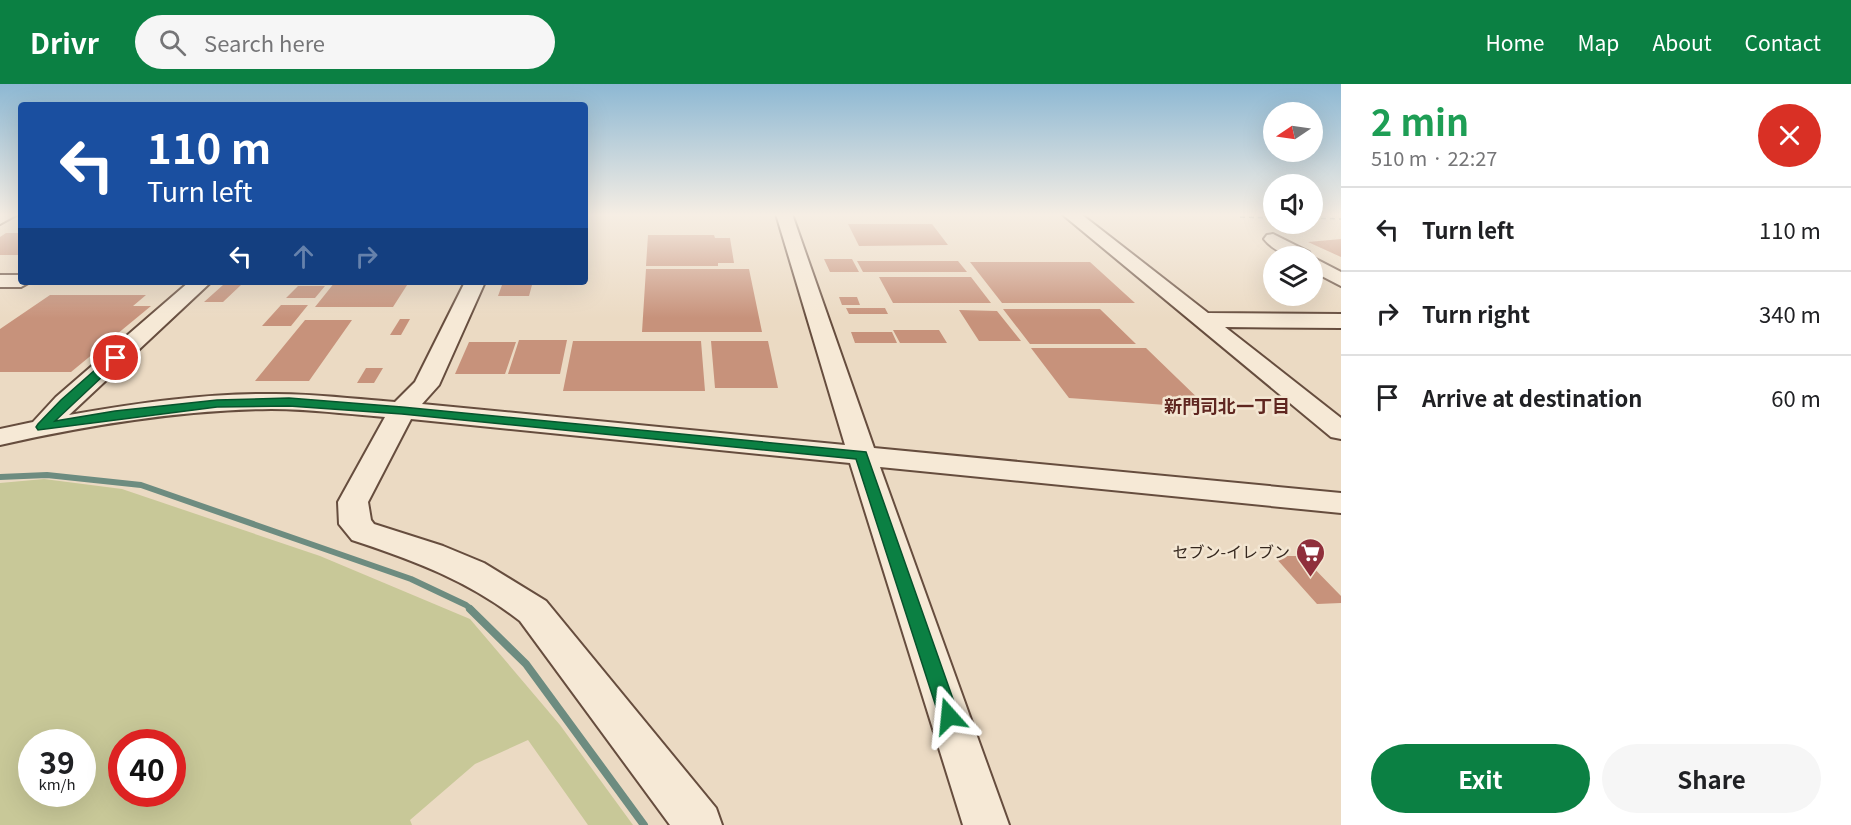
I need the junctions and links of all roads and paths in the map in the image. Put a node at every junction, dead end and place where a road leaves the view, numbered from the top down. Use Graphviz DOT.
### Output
graph roads {
  1 [pos="795,249"];
  2 [pos="1113,249"];
  3 [pos="1323,269"];
  4 [pos="1341,280"];
  5 [pos="0,281"];
  6 [pos="18,281"];
  7 [pos="198,285"];
  8 [pos="456,285"];
  9 [pos="474,285"];
  10 [pos="1203,320"];
  11 [pos="1341,321"];
  12 [pos="402,410"];
  13 [pos="43,427"];
  14 [pos="1341,431"];
  15 [pos="0,437"];
  16 [pos="861,455"];
  17 [pos="1341,503"];
  18 [pos="699,825"];
  19 [pos="986,825"];
  1 -- 16 [label="street"];
  2 -- 10 [label="street"];
  3 -- 4 [label="street"];
  5 -- 6 [label="street"];
  7 -- 13 [label="street"];
  8 -- 12 [label="street"];
  9 -- 12 [label="street"];
  10 -- 11 [label="street"];
  10 -- 14 [label="street"];
  12 -- 13 [label="street"];
  12 -- 16 [label="street"];
  12 -- 18 [label="street"];
  13 -- 15 [label="street"];
  16 -- 17 [label="street"];
  16 -- 19 [label="street"];
}
